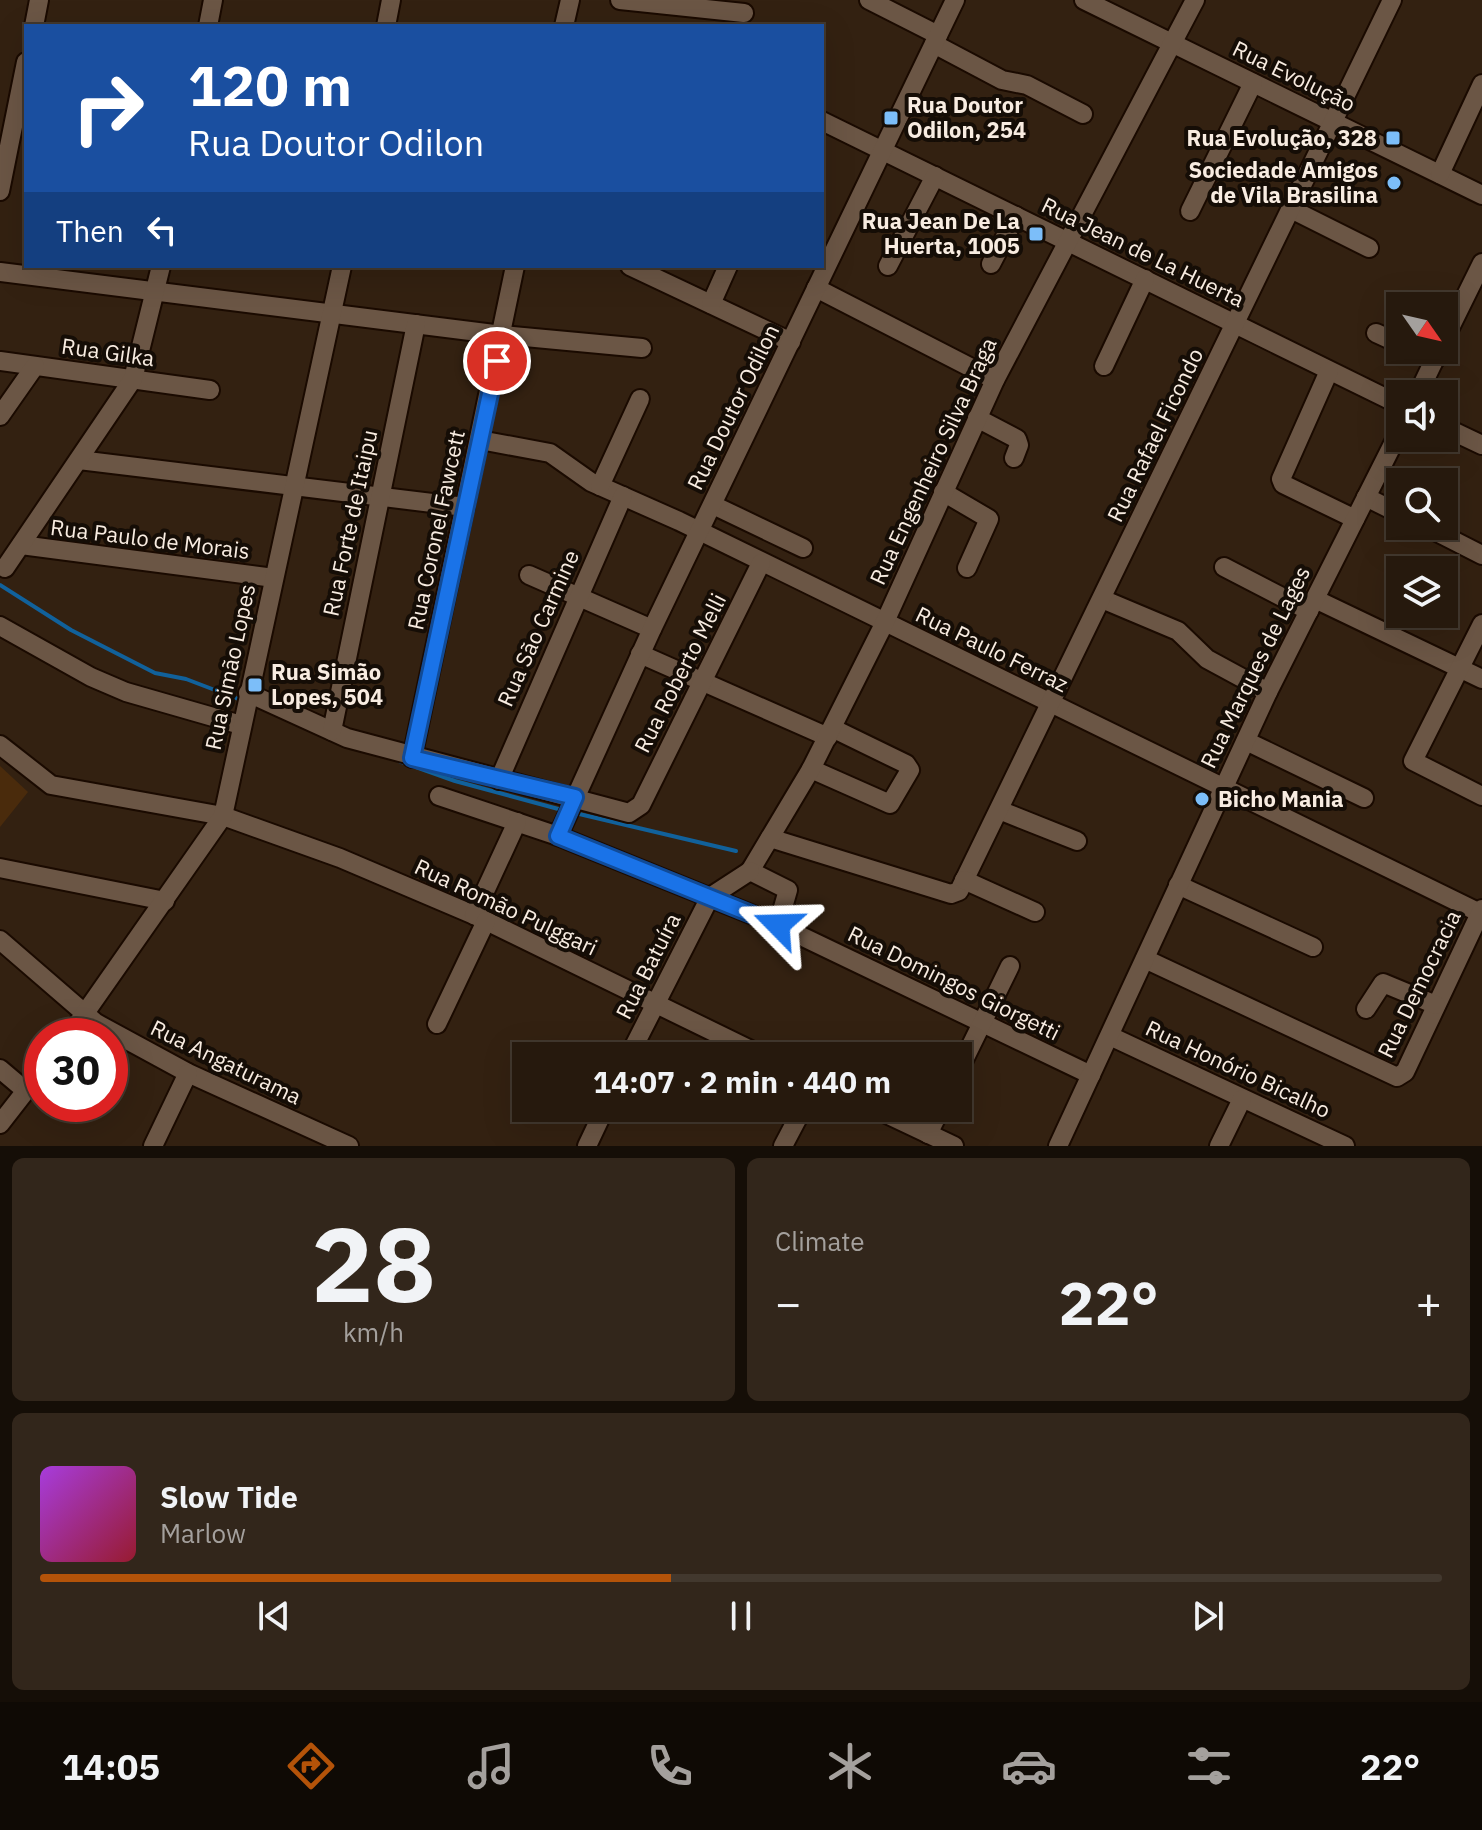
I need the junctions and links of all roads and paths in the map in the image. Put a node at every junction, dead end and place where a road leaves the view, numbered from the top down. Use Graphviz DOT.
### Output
graph roads {
  1 [pos="39,0"];
  2 [pos="213,0"];
  3 [pos="391,0"];
  4 [pos="570,0"];
  5 [pos="620,0"];
  6 [pos="869,0"];
  7 [pos="955,0"];
  8 [pos="1084,0"];
  9 [pos="1195,0"];
  10 [pos="1392,0"];
  11 [pos="717,12"];
  12 [pos="744,13"];
  13 [pos="34,24"];
  14 [pos="208,24"];
  15 [pos="386,24"];
  16 [pos="564,24"];
  17 [pos="936,39"];
  18 [pos="1174,44"];
  19 [pos="24,69"];
  20 [pos="1253,83"];
  21 [pos="1482,84"];
  22 [pos="14,102"];
  23 [pos="1083,114"];
  24 [pos="824,122"];
  25 [pos="1334,123"];
  26 [pos="881,151"];
  27 [pos="1440,174"];
  28 [pos="935,176"];
  29 [pos="0,191"];
  30 [pos="1482,195"];
  31 [pos="1293,210"];
  32 [pos="1190,211"];
  33 [pos="1016,216"];
  34 [pos="1068,242"];
  35 [pos="1369,248"];
  36 [pos="1482,263"];
  37 [pos="991,264"];
  38 [pos="888,266"];
  39 [pos="161,268"];
  40 [pos="342,268"];
  41 [pos="515,268"];
  42 [pos="634,268"];
  43 [pos="727,268"];
  44 [pos="0,272"];
  45 [pos="1145,279"];
  46 [pos="816,288"];
  47 [pos="155,293"];
  48 [pos="711,304"];
  49 [pos="1458,312"];
  50 [pos="334,313"];
  51 [pos="1236,323"];
  52 [pos="416,324"];
  53 [pos="1376,333"];
  54 [pos="502,335"];
  55 [pos="1386,338"];
  56 [pos="791,342"];
  57 [pos="642,348"];
  58 [pos="0,361"];
  59 [pos="35,366"];
  60 [pos="1104,366"];
  61 [pos="1329,371"];
  62 [pos="133,379"];
  63 [pos="995,380"];
  64 [pos="210,390"];
  65 [pos="1386,398"];
  66 [pos="640,399"];
  67 [pos="0,416"];
  68 [pos="977,418"];
  69 [pos="1458,434"];
  70 [pos="480,440"];
  71 [pos="1482,445"];
  72 [pos="1389,452"];
  73 [pos="1014,458"];
  74 [pos="79,460"];
  75 [pos="293,485"];
  76 [pos="600,486"];
  77 [pos="943,492"];
  78 [pos="380,496"];
  79 [pos="623,496"];
  80 [pos="1366,497"];
  81 [pos="713,505"];
  82 [pos="465,507"];
  83 [pos="1386,507"];
  84 [pos="1355,519"];
  85 [pos="699,531"];
  86 [pos="1453,540"];
  87 [pos="21,545"];
  88 [pos="803,548"];
  89 [pos="1482,555"];
  90 [pos="761,563"];
  91 [pos="1224,567"];
  92 [pos="5,568"];
  93 [pos="967,568"];
  94 [pos="529,575"];
  95 [pos="274,578"];
  96 [pos="579,597"];
  97 [pos="1102,599"];
  98 [pos="1312,605"];
  99 [pos="884,624"];
  100 [pos="1482,624"];
  101 [pos="0,626"];
  102 [pos="652,629"];
  103 [pos="640,654"];
  104 [pos="1460,669"];
  105 [pos="1482,679"];
  106 [pos="702,682"];
  107 [pos="1268,692"];
  108 [pos="1051,705"];
  109 [pos="245,709"];
  110 [pos="332,731"];
  111 [pos="830,732"];
  112 [pos="1246,741"];
  113 [pos="0,745"];
  114 [pos="412,758"];
  115 [pos="811,769"];
  116 [pos="499,780"];
  117 [pos="1223,789"];
  118 [pos="439,796"];
  119 [pos="1482,796"];
  120 [pos="1364,798"];
  121 [pos="999,810"];
  122 [pos="567,814"];
  123 [pos="223,816"];
  124 [pos="517,822"];
  125 [pos="770,838"];
  126 [pos="1077,841"];
  127 [pos="0,868"];
  128 [pos="750,871"];
  129 [pos="1178,885"];
  130 [pos="962,886"];
  131 [pos="710,897"];
  132 [pos="165,901"];
  133 [pos="1481,911"];
  134 [pos="1035,912"];
  135 [pos="480,918"];
  136 [pos="778,925"];
  137 [pos="0,940"];
  138 [pos="1313,947"];
  139 [pos="1010,966"];
  140 [pos="1141,968"];
  141 [pos="654,1003"];
  142 [pos="1436,1005"];
  143 [pos="1366,1009"];
  144 [pos="84,1016"];
  145 [pos="981,1023"];
  146 [pos="437,1024"];
  147 [pos="1110,1036"];
  148 [pos="636,1042"];
  149 [pos="734,1042"];
  150 [pos="972,1042"];
  151 [pos="0,1069"];
  152 [pos="188,1073"];
  153 [pos="1091,1075"];
  154 [pos="24,1089"];
  155 [pos="24,1094"];
  156 [pos="1242,1099"];
  157 [pos="598,1122"];
  158 [pos="796,1122"];
  159 [pos="903,1122"];
  160 [pos="934,1122"];
  161 [pos="0,1124"];
  162 [pos="928,1134"];
  163 [pos="153,1146"];
  164 [pos="349,1146"];
  165 [pos="587,1146"];
  166 [pos="783,1146"];
  167 [pos="954,1146"];
  168 [pos="1058,1146"];
  169 [pos="1219,1146"];
  170 [pos="1345,1146"];
  1 -- 13 [label="street"];
  2 -- 14 [label="street"];
  3 -- 15 [label="street"];
  4 -- 16 [label="street"];
  5 -- 11 [label="street"];
  6 -- 17 [label="street"];
  7 -- 17 [label="street, Rua Doutor Odilon"];
  8 -- 18 [label="street, Rua Evolução"];
  9 -- 18 [label="street, Rua Engenheiro Silva Braga"];
  10 -- 25 [label="street, Rua Rafael Ficondo"];
  11 -- 12 [label="street"];
  17 -- 23 [label="street"];
  17 -- 26 [label="street, Rua Doutor Odilon"];
  18 -- 20 [label="street, Rua Evolução"];
  18 -- 34 [label="street, Rua Engenheiro Silva Braga"];
  19 -- 22 [label="street"];
  20 -- 25 [label="street, Rua Evolução"];
  20 -- 32 [label="street"];
  21 -- 27 [label="street"];
  22 -- 29 [label="street"];
  24 -- 26 [label="street, Rua Jean de La Huerta"];
  25 -- 27 [label="street, Rua Evolução"];
  25 -- 31 [label="street, Rua Rafael Ficondo"];
  26 -- 28 [label="street, Rua Jean de La Huerta"];
  26 -- 46 [label="street, Rua Doutor Odilon"];
  27 -- 30 [label="street, Rua Evolução"];
  28 -- 33 [label="street, Rua Jean de La Huerta"];
  28 -- 38 [label="street"];
  31 -- 35 [label="street"];
  31 -- 51 [label="street, Rua Rafael Ficondo"];
  33 -- 34 [label="street, Rua Jean de La Huerta"];
  33 -- 37 [label="street"];
  34 -- 45 [label="street, Rua Jean de La Huerta"];
  34 -- 63 [label="street, Rua Engenheiro Silva Braga"];
  36 -- 49 [label="street"];
  39 -- 47 [label="street, Rua Paulo de Morais"];
  40 -- 50 [label="street, Rua Simão Lopes"];
  41 -- 54 [label="street, Rua Coronel Fawcett"];
  42 -- 48 [label="street"];
  43 -- 48 [label="street"];
  44 -- 47 [label="street"];
  45 -- 51 [label="street, Rua Jean de La Huerta"];
  45 -- 60 [label="street"];
  46 -- 56 [label="street, Rua Doutor Odilon"];
  46 -- 63 [label="street"];
  47 -- 50 [label="street"];
  47 -- 62 [label="street, Rua Paulo de Morais"];
  48 -- 56 [label="street"];
  50 -- 52 [label="street"];
  50 -- 75 [label="street, Rua Simão Lopes"];
  51 -- 61 [label="street, Rua Jean de La Huerta"];
  51 -- 97 [label="street, Rua Rafael Ficondo"];
  52 -- 54 [label="street"];
  52 -- 78 [label="street, Rua Forte de Itaipu"];
  53 -- 55 [label="street"];
  54 -- 57 [label="street"];
  54 -- 70 [label="street, Rua Coronel Fawcett"];
  56 -- 81 [label="street, Rua Doutor Odilon"];
  58 -- 59 [label="street, Rua Gilka"];
  59 -- 62 [label="street, Rua Gilka"];
  59 -- 67 [label="street"];
  61 -- 65 [label="street, Rua Jean de La Huerta"];
  61 -- 84 [label="street"];
  62 -- 64 [label="street, Rua Gilka"];
  62 -- 74 [label="street, Rua Paulo de Morais"];
  63 -- 68 [label="street, Rua Engenheiro Silva Braga"];
  66 -- 76 [label="street"];
  68 -- 73 [label="street"];
  68 -- 77 [label="street, Rua Engenheiro Silva Braga"];
  69 -- 71 [label="street"];
  70 -- 76 [label="street, Rua Paulo Ferraz"];
  70 -- 82 [label="street, Rua Coronel Fawcett"];
  72 -- 80 [label="street, Rua Marques de Lages"];
  74 -- 75 [label="street"];
  74 -- 87 [label="street, Rua Paulo de Morais"];
  75 -- 78 [label="street"];
  75 -- 95 [label="street, Rua Simão Lopes"];
  76 -- 79 [label="street, Rua Paulo Ferraz"];
  77 -- 93 [label="street"];
  77 -- 99 [label="street, Rua Engenheiro Silva Braga"];
  78 -- 82 [label="street"];
  78 -- 110 [label="street, Rua Forte de Itaipu"];
  79 -- 85 [label="street, Rua Paulo Ferraz"];
  79 -- 96 [label="street, Rua São Carmine"];
  80 -- 83 [label="street"];
  80 -- 84 [label="street, Rua Marques de Lages"];
  81 -- 85 [label="street, Rua Doutor Odilon"];
  81 -- 88 [label="street"];
  82 -- 114 [label="street, Rua Coronel Fawcett"];
  84 -- 98 [label="street, Rua Marques de Lages"];
  85 -- 90 [label="street, Rua Paulo Ferraz"];
  85 -- 102 [label="street, Rua Doutor Odilon"];
  86 -- 89 [label="street"];
  87 -- 92 [label="street, Rua Paulo de Morais"];
  87 -- 95 [label="street, Rua Paulo de Morais"];
  90 -- 99 [label="street, Rua Paulo Ferraz"];
  90 -- 106 [label="street, Rua Roberto Melli"];
  91 -- 98 [label="street"];
  94 -- 96 [label="street"];
  95 -- 109 [label="street, Rua Simão Lopes"];
  96 -- 102 [label="street"];
  96 -- 116 [label="street, Rua São Carmine"];
  97 -- 107 [label="street"];
  97 -- 108 [label="street, Rua Rafael Ficondo"];
  98 -- 104 [label="street"];
  98 -- 107 [label="street, Rua Marques de Lages"];
  99 -- 108 [label="street, Rua Paulo Ferraz"];
  99 -- 111 [label="street, Rua Engenheiro Silva Braga"];
  100 -- 104 [label="street"];
  101 -- 109 [label="street"];
  102 -- 103 [label="street, Rua Doutor Odilon"];
  103 -- 106 [label="street"];
  103 -- 122 [label="street, Rua Doutor Odilon"];
  104 -- 105 [label="street"];
  104 -- 119 [label="street"];
  106 -- 111 [label="street"];
  106 -- 122 [label="street, Rua Roberto Melli"];
  107 -- 112 [label="street, Rua Marques de Lages"];
  108 -- 117 [label="street, Rua Paulo Ferraz"];
  108 -- 121 [label="street, Rua Rafael Ficondo"];
  109 -- 110 [label="street"];
  109 -- 123 [label="street, Rua Simão Lopes"];
  110 -- 114 [label="street"];
  111 -- 115 [label="street, Rua Engenheiro Silva Braga"];
  111 -- 115 [label="street"];
  112 -- 117 [label="street, Rua Marques de Lages"];
  112 -- 120 [label="street"];
  113 -- 123 [label="street, Rua Romão Pulggari"];
  114 -- 116 [label="street"];
  115 -- 125 [label="street, Rua Engenheiro Silva Braga"];
  116 -- 122 [label="street"];
  117 -- 129 [label="street, Rua Marques de Lages"];
  117 -- 133 [label="street, Rua Paulo Ferraz"];
  118 -- 124 [label="street, Rua Domingos Giorgetti"];
  121 -- 126 [label="street"];
  121 -- 130 [label="street, Rua Rafael Ficondo"];
  122 -- 124 [label="street, Rua Domingos Giorgetti"];
  122 -- 131 [label="street, Rua Domingos Giorgetti"];
  123 -- 132 [label="street, Rua Simão Lopes"];
  123 -- 135 [label="street, Rua Romão Pulggari"];
  124 -- 135 [label="street"];
  125 -- 128 [label="street, Rua Engenheiro Silva Braga"];
  125 -- 130 [label="street"];
  127 -- 132 [label="street"];
  128 -- 131 [label="street, Rua Batuíra"];
  128 -- 136 [label="street"];
  129 -- 138 [label="street"];
  129 -- 140 [label="street, Rua Marques de Lages"];
  130 -- 134 [label="street"];
  131 -- 136 [label="street, Rua Domingos Giorgetti"];
  131 -- 141 [label="street, Rua Batuíra"];
  132 -- 144 [label="street, Rua Simão Lopes"];
  133 -- 142 [label="street, Rua Democracia"];
  135 -- 141 [label="street, Rua Romão Pulggari"];
  135 -- 146 [label="street"];
  136 -- 145 [label="street, Rua Domingos Giorgetti"];
  137 -- 144 [label="street, Rua Angaturama"];
  139 -- 145 [label="street"];
  140 -- 142 [label="street, Rua Democracia"];
  140 -- 147 [label="street, Rua Marques de Lages"];
  141 -- 148 [label="street, Rua Batuíra"];
  141 -- 149 [label="street, Rua Romão Pulggari"];
  142 -- 143 [label="street"];
  144 -- 152 [label="street, Rua Angaturama"];
  145 -- 150 [label="street"];
  145 -- 153 [label="street, Rua Domingos Giorgetti"];
  147 -- 153 [label="street, Rua Marques de Lages"];
  147 -- 156 [label="street, Rua Honório Bicalho"];
  151 -- 154 [label="street"];
  152 -- 163 [label="street"];
  152 -- 164 [label="street, Rua Angaturama"];
  153 -- 168 [label="street, Rua Marques de Lages"];
  155 -- 161 [label="street"];
  156 -- 169 [label="street"];
  156 -- 170 [label="street, Rua Honório Bicalho"];
  157 -- 165 [label="street"];
  158 -- 166 [label="street"];
  159 -- 162 [label="street"];
  160 -- 162 [label="street"];
  162 -- 167 [label="street"];
}
